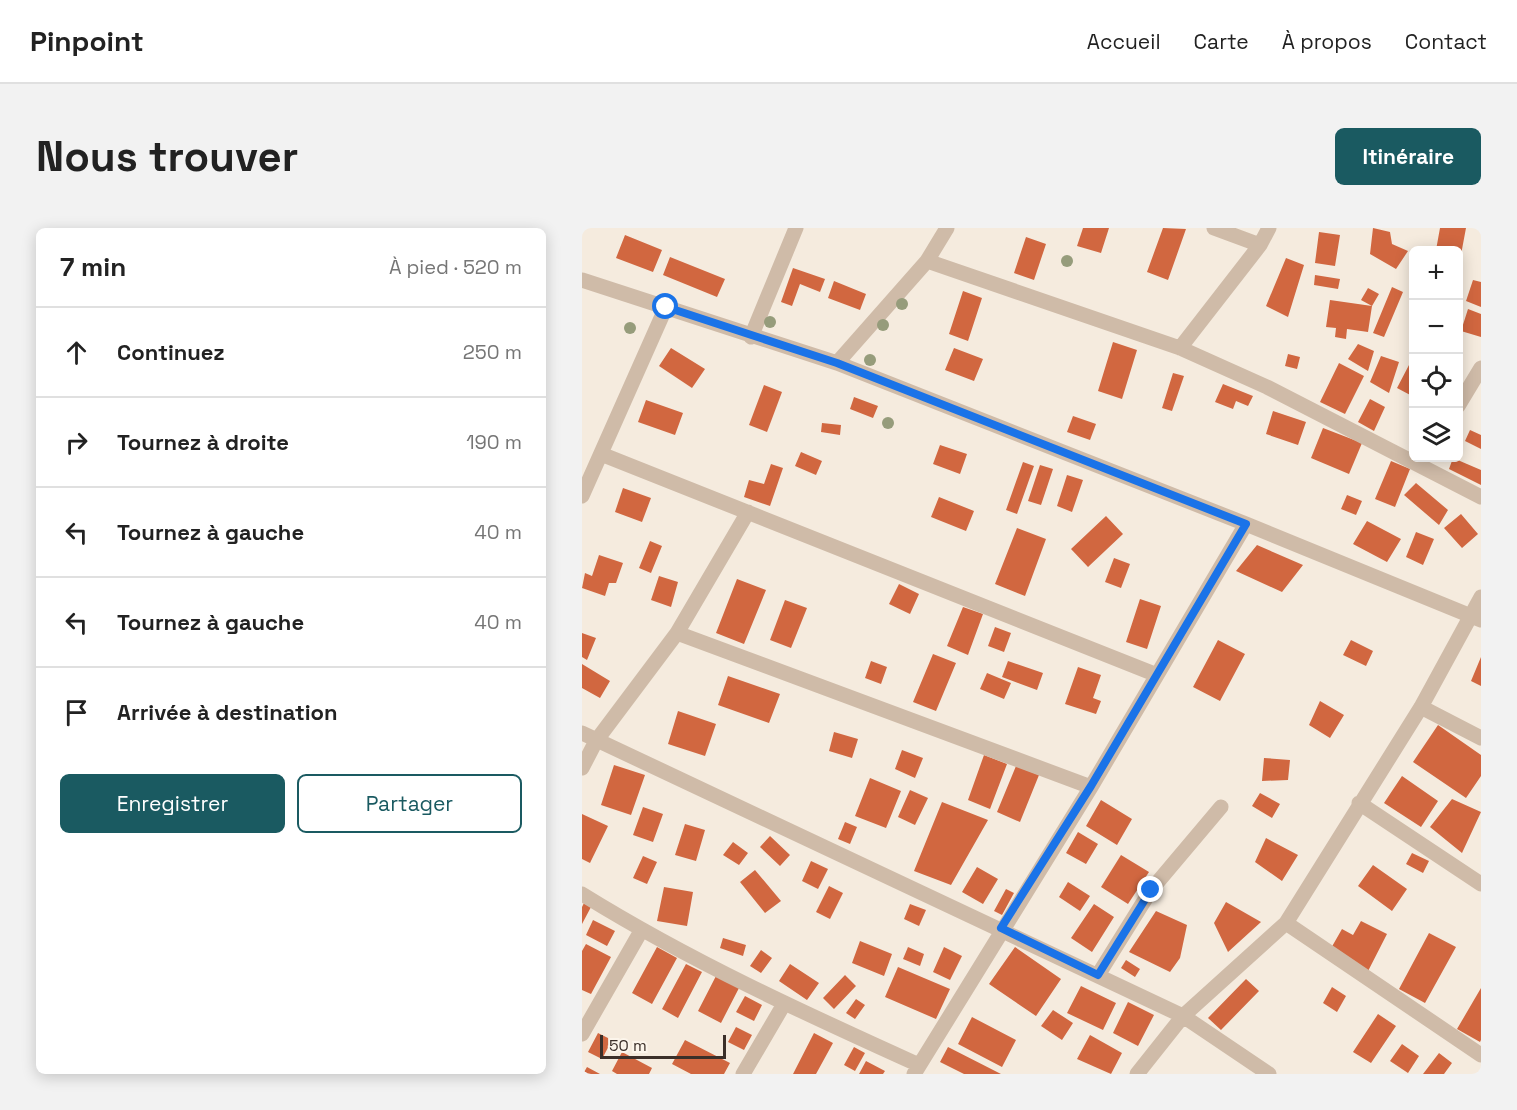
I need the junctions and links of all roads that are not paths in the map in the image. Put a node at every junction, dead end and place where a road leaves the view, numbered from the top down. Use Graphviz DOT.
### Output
graph roads {
  1 [pos="796,228"];
  2 [pos="947,228"];
  3 [pos="1214,228"];
  4 [pos="1269,228"];
  5 [pos="1260,245"];
  6 [pos="927,261"];
  7 [pos="582,280"];
  8 [pos="666,307"];
  9 [pos="751,337"];
  10 [pos="1180,348"];
  11 [pos="837,363"];
  12 [pos="1481,368"];
  13 [pos="1463,398"];
  14 [pos="601,453"];
  15 [pos="1409,454"];
  16 [pos="1426,462"];
  17 [pos="582,496"];
  18 [pos="1481,497"];
  19 [pos="748,512"];
  20 [pos="1246,524"];
  21 [pos="1481,597"];
  22 [pos="1476,618"];
  23 [pos="677,633"];
  24 [pos="1156,675"];
  25 [pos="1421,707"];
  26 [pos="582,733"];
  27 [pos="1481,738"];
  28 [pos="596,741"];
  29 [pos="582,768"];
  30 [pos="1091,786"];
  31 [pos="1359,803"];
  32 [pos="1221,807"];
  33 [pos="1481,884"];
  34 [pos="582,894"];
  35 [pos="1286,923"];
  36 [pos="1001,928"];
  37 [pos="641,931"];
  38 [pos="1098,975"];
  39 [pos="784,1004"];
  40 [pos="1183,1016"];
  41 [pos="582,1034"];
  42 [pos="1481,1055"];
  43 [pos="917,1070"];
  44 [pos="743,1074"];
  45 [pos="1137,1074"];
  46 [pos="1269,1074"];
  1 -- 9 [label="street"];
  2 -- 6 [label="street"];
  3 -- 5 [label="street"];
  4 -- 5 [label="street"];
  5 -- 10 [label="street"];
  6 -- 10 [label="street"];
  6 -- 11 [label="street"];
  7 -- 8 [label="street"];
  8 -- 9 [label="street"];
  8 -- 14 [label="street"];
  9 -- 11 [label="street"];
  10 -- 15 [label="street"];
  11 -- 20 [label="street"];
  12 -- 13 [label="street"];
  14 -- 17 [label="street"];
  14 -- 19 [label="street"];
  16 -- 18 [label="street"];
  19 -- 23 [label="street"];
  19 -- 24 [label="street"];
  20 -- 22 [label="street"];
  20 -- 24 [label="street"];
  21 -- 22 [label="street"];
  22 -- 25 [label="street"];
  23 -- 28 [label="street"];
  23 -- 30 [label="street"];
  24 -- 30 [label="street"];
  25 -- 27 [label="street"];
  25 -- 31 [label="street"];
  26 -- 28 [label="street"];
  28 -- 29 [label="street"];
  28 -- 36 [label="street"];
  30 -- 36 [label="street"];
  31 -- 33 [label="street"];
  31 -- 35 [label="street"];
  32 -- 38 [label="street"];
  34 -- 37 [label="street"];
  35 -- 40 [label="street"];
  35 -- 42 [label="street"];
  36 -- 38 [label="street"];
  36 -- 43 [label="street"];
  37 -- 39 [label="street"];
  37 -- 41 [label="street"];
  38 -- 40 [label="street"];
  39 -- 43 [label="street"];
  39 -- 44 [label="street"];
  40 -- 45 [label="street"];
  40 -- 46 [label="street"];
}
